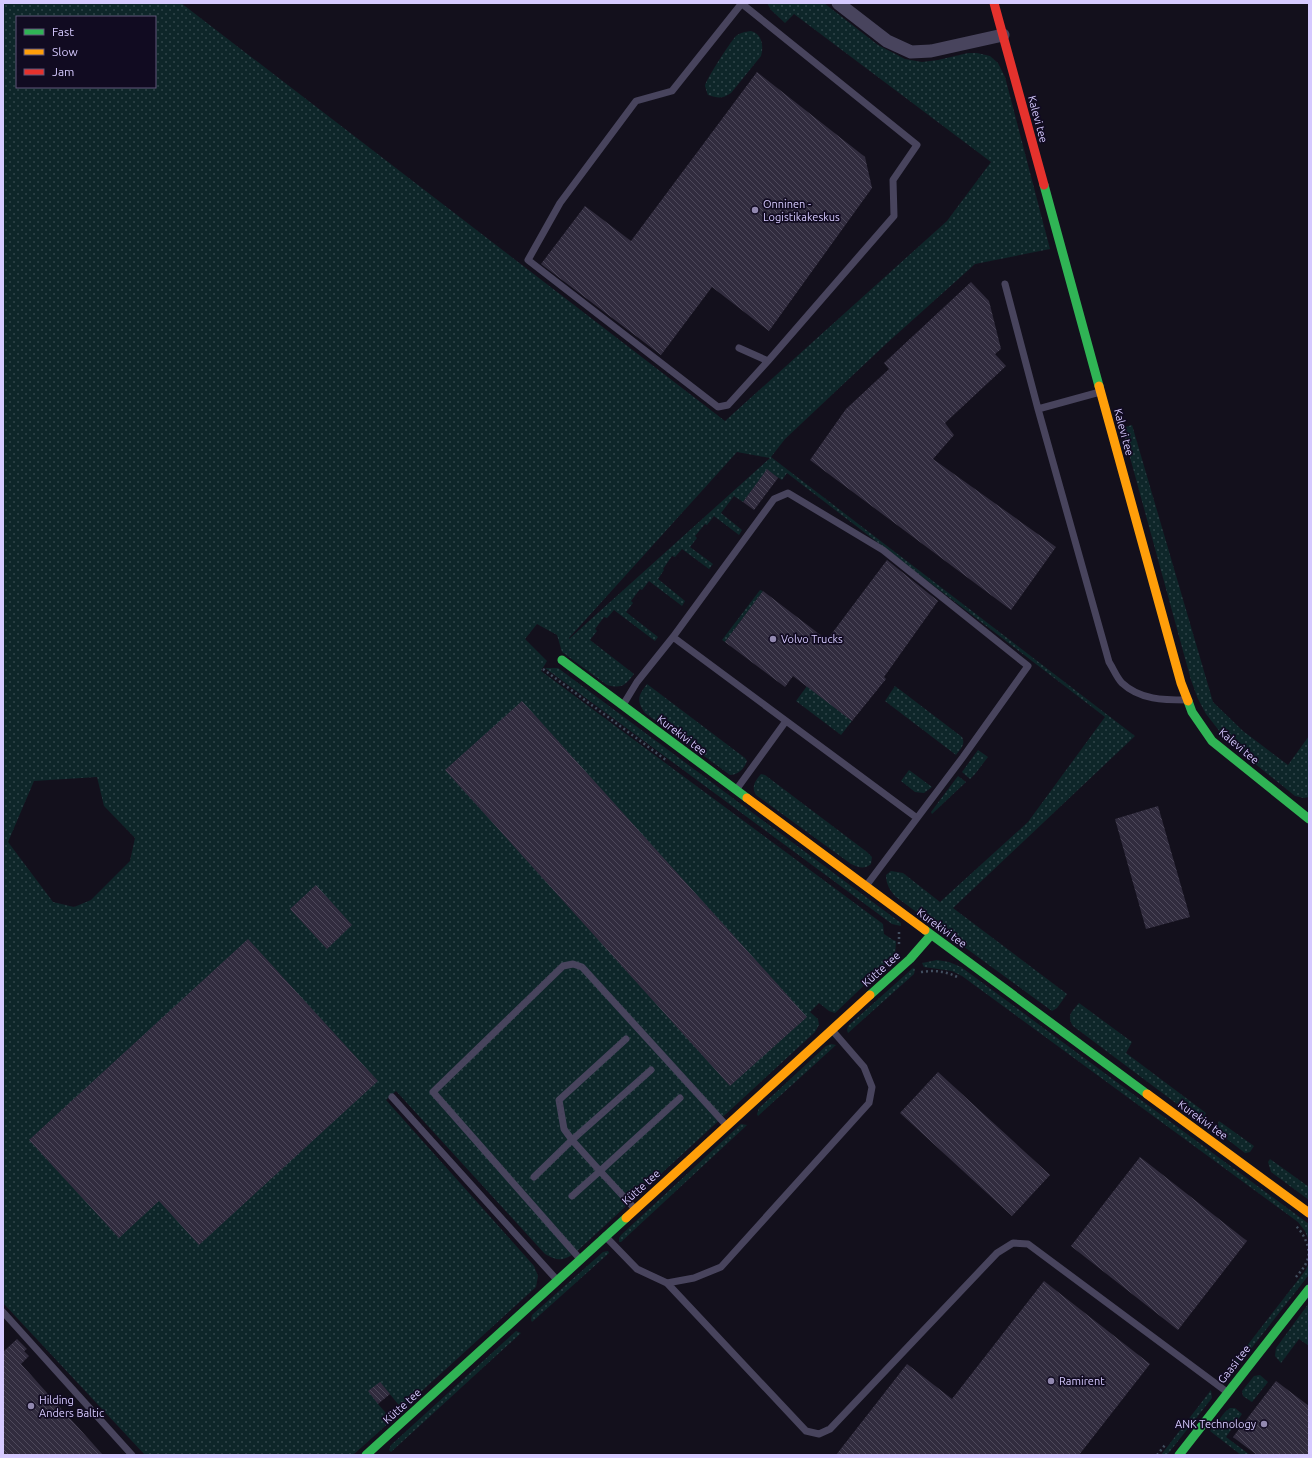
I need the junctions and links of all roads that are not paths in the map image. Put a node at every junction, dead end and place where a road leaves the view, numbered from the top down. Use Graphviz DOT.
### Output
graph roads {
  1 [pos="741,3"];
  2 [pos="838,3"];
  3 [pos="994,3"];
  4 [pos="1003,35"];
  5 [pos="1005,284"];
  6 [pos="739,348"];
  7 [pos="768,361"];
  8 [pos="1100,392"];
  9 [pos="1038,409"];
  10 [pos="673,637"];
  11 [pos="562,660"];
  12 [pos="1188,700"];
  13 [pos="622,705"];
  14 [pos="786,721"];
  15 [pos="736,790"];
  16 [pos="917,818"];
  17 [pos="1309,819"];
  18 [pos="866,886"];
  19 [pos="931,935"];
  20 [pos="832,1030"];
  21 [pos="626,1040"];
  22 [pos="651,1070"];
  23 [pos="392,1097"];
  24 [pos="680,1098"];
  25 [pos="726,1126"];
  26 [pos="572,1140"];
  27 [pos="600,1171"];
  28 [pos="534,1177"];
  29 [pos="572,1196"];
  30 [pos="635,1209"];
  31 [pos="1309,1212"];
  32 [pos="605,1236"];
  33 [pos="580,1259"];
  34 [pos="558,1280"];
  35 [pos="667,1283"];
  36 [pos="1309,1289"];
  37 [pos="3,1312"];
  38 [pos="1228,1392"];
  39 [pos="132,1455"];
  40 [pos="366,1455"];
  41 [pos="1179,1455"];
  1 -- 7 [label="lane"];
  1 -- 7 [label="lane"];
  2 -- 4 [label="street"];
  3 -- 4 [label="street, Kalevi tee"];
  4 -- 8 [label="street, Kalevi tee"];
  5 -- 9 [label="lane"];
  6 -- 7 [label="lane"];
  8 -- 9 [label="lane"];
  8 -- 12 [label="street, Kalevi tee"];
  9 -- 12 [label="lane"];
  10 -- 13 [label="lane"];
  10 -- 14 [label="lane"];
  10 -- 16 [label="lane"];
  11 -- 13 [label="street, Kurekivi tee"];
  12 -- 17 [label="street, Kalevi tee"];
  13 -- 15 [label="street, Kurekivi tee"];
  14 -- 15 [label="lane"];
  14 -- 16 [label="lane"];
  15 -- 18 [label="street, Kurekivi tee"];
  16 -- 18 [label="lane"];
  18 -- 19 [label="street, Kurekivi tee"];
  19 -- 20 [label="street, Kütte tee"];
  19 -- 31 [label="street, Kurekivi tee"];
  20 -- 25 [label="street, Kütte tee"];
  20 -- 35 [label="lane"];
  21 -- 26 [label="lane"];
  22 -- 26 [label="lane"];
  23 -- 34 [label="lane"];
  24 -- 27 [label="lane"];
  25 -- 30 [label="street, Kütte tee"];
  25 -- 33 [label="lane"];
  26 -- 27 [label="lane"];
  26 -- 28 [label="lane"];
  27 -- 29 [label="lane"];
  27 -- 30 [label="lane"];
  30 -- 32 [label="street, Kütte tee"];
  32 -- 33 [label="street, Kütte tee"];
  32 -- 35 [label="lane"];
  33 -- 34 [label="street, Kütte tee"];
  34 -- 40 [label="street, Kütte tee"];
  35 -- 38 [label="lane"];
  36 -- 38 [label="street, Gaasi tee"];
  37 -- 39 [label="lane"];
  38 -- 41 [label="street, Gaasi tee"];
}
